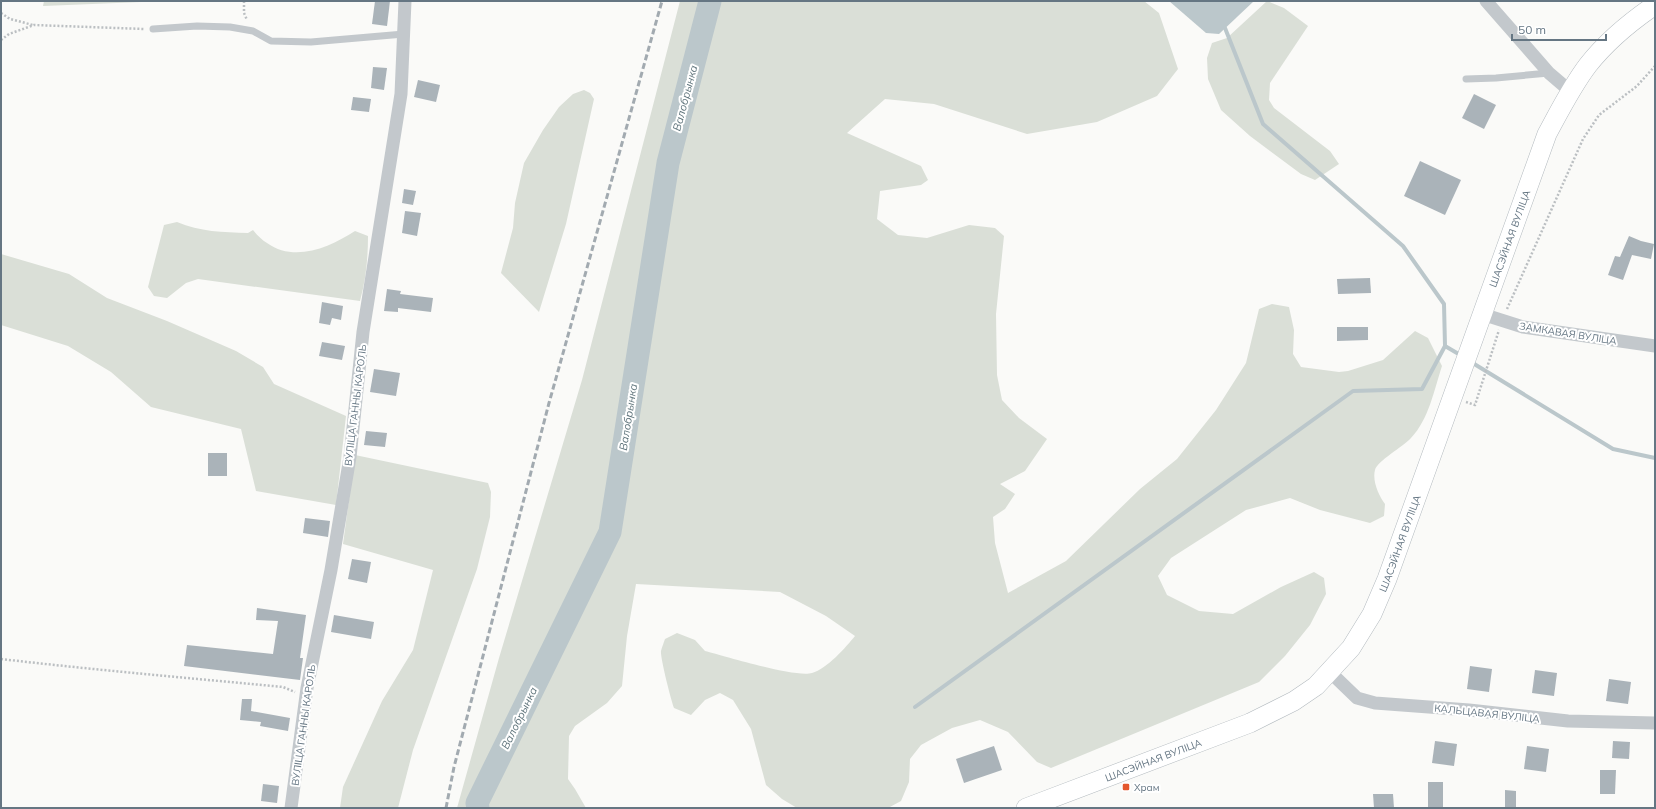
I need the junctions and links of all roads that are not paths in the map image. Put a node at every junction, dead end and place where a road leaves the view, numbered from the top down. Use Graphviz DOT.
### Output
graph roads {
  1 [pos="405,1"];
  2 [pos="1486,1"];
  3 [pos="1655,5"];
  4 [pos="153,30"];
  5 [pos="404,34"];
  6 [pos="1548,73"];
  7 [pos="1466,79"];
  8 [pos="1570,91"];
  9 [pos="1481,317"];
  10 [pos="1655,346"];
  11 [pos="1330,672"];
  12 [pos="1655,723"];
  13 [pos="291,808"];
  14 [pos="1026,808"];
  1 -- 5 [label="street, ВУЛІЦА ГАННЫ КАРОЛЬ"];
  2 -- 6 [label="street"];
  3 -- 8 [label="main road, ШАСЭЙНАЯ ВУЛІЦА"];
  4 -- 5 [label="lane"];
  5 -- 13 [label="street, ВУЛІЦА ГАННЫ КАРОЛЬ"];
  6 -- 7 [label="lane"];
  6 -- 8 [label="street"];
  8 -- 9 [label="main road, ШАСЭЙНАЯ ВУЛІЦА"];
  9 -- 10 [label="street, ЗАМКАВАЯ ВУЛІЦА"];
  9 -- 11 [label="main road, ШАСЭЙНАЯ ВУЛІЦА"];
  11 -- 12 [label="street, КАЛЬЦАВАЯ ВУЛІЦА"];
  11 -- 14 [label="main road, ШАСЭЙНАЯ ВУЛІЦА"];
}
